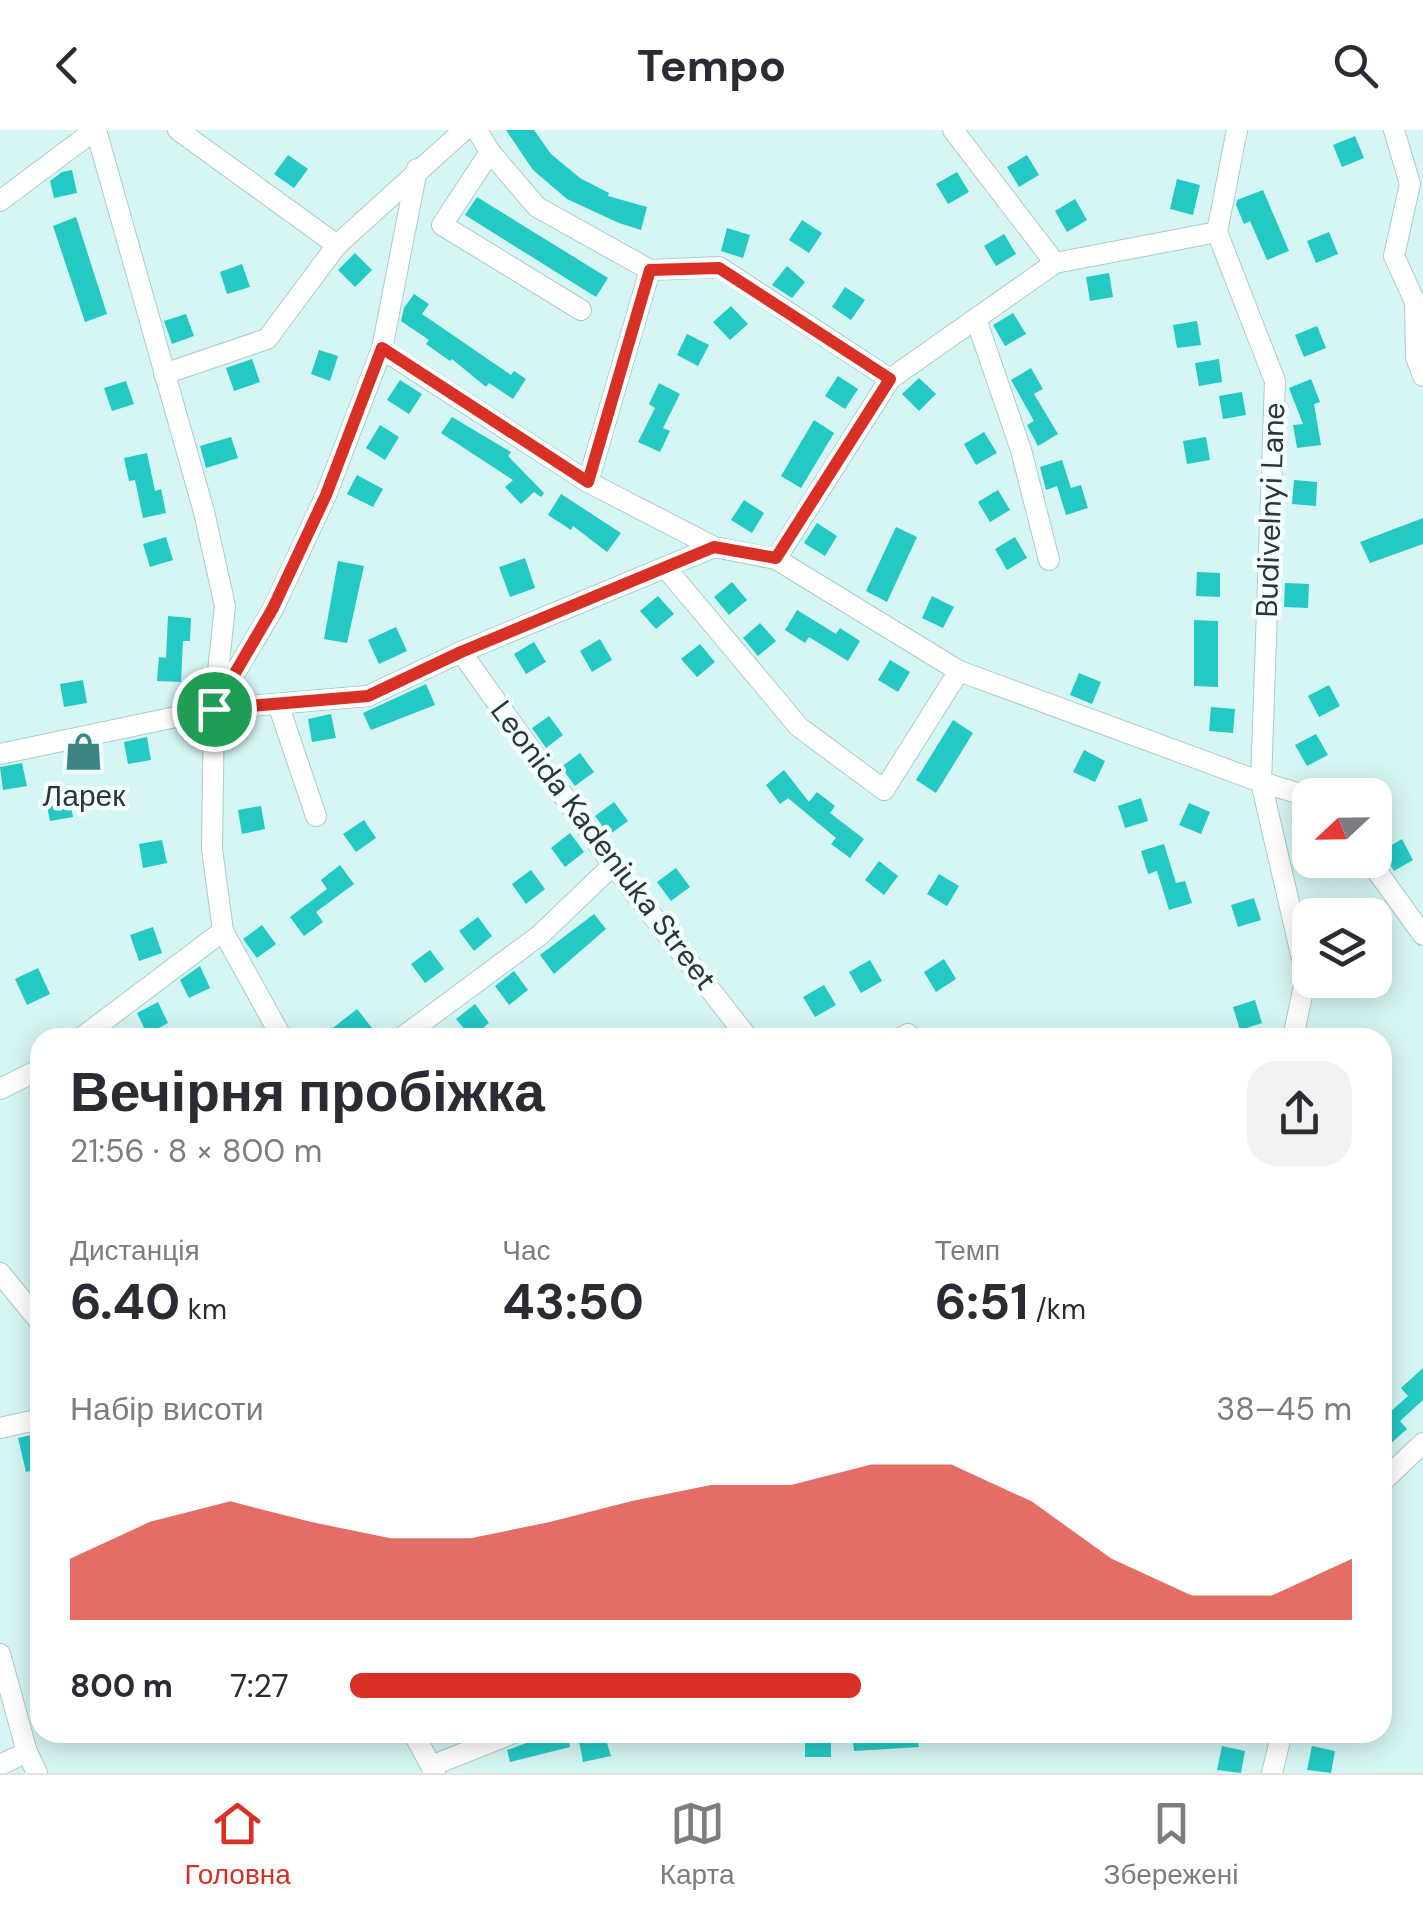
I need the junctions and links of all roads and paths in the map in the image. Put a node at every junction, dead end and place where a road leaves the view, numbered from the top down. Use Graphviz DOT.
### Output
graph roads {
  1 [pos="95,130"];
  2 [pos="178,130"];
  3 [pos="464,130"];
  4 [pos="477,130"];
  5 [pos="953,130"];
  6 [pos="1237,130"];
  7 [pos="1394,130"];
  8 [pos="490,152"];
  9 [pos="417,169"];
  10 [pos="1416,186"];
  11 [pos="0,200"];
  12 [pos="1218,232"];
  13 [pos="336,245"];
  14 [pos="1055,263"];
  15 [pos="650,270"];
  16 [pos="581,310"];
  17 [pos="976,319"];
  18 [pos="382,348"];
  19 [pos="164,374"];
  20 [pos="1423,376"];
  21 [pos="890,379"];
  22 [pos="588,482"];
  23 [pos="714,547"];
  24 [pos="776,558"];
  25 [pos="1049,560"];
  26 [pos="665,567"];
  27 [pos="461,652"];
  28 [pos="959,671"];
  29 [pos="278,704"];
  30 [pos="214,709"];
  31 [pos="0,754"];
  32 [pos="1260,782"];
  33 [pos="1292,792"];
  34 [pos="316,816"];
  35 [pos="613,865"];
  36 [pos="1382,878"];
  37 [pos="223,931"];
  38 [pos="1423,935"];
  39 [pos="95,1028"];
  40 [pos="276,1028"];
  41 [pos="414,1028"];
  42 [pos="740,1028"];
  43 [pos="1295,1028"];
  44 [pos="30,1077"];
  45 [pos="0,1089"];
  46 [pos="0,1272"];
  47 [pos="30,1310"];
  48 [pos="30,1421"];
  49 [pos="0,1428"];
  50 [pos="1423,1443"];
  51 [pos="1392,1472"];
  52 [pos="0,1654"];
  53 [pos="418,1743"];
  54 [pos="492,1743"];
  55 [pos="1279,1743"];
  56 [pos="27,1752"];
  57 [pos="0,1765"];
  58 [pos="433,1770"];
  59 [pos="37,1773"];
  60 [pos="1272,1773"];
  1 -- 11 [label="street"];
  1 -- 19 [label="street"];
  2 -- 13 [label="street"];
  3 -- 9 [label="street"];
  4 -- 8 [label="street"];
  5 -- 14 [label="street"];
  6 -- 12 [label="street"];
  7 -- 10 [label="street"];
  8 -- 15 [label="street"];
  8 -- 16 [label="street"];
  9 -- 13 [label="street"];
  9 -- 18 [label="street"];
  10 -- 20 [label="street"];
  12 -- 14 [label="street"];
  12 -- 32 [label="street, Budivelnyi Lane"];
  13 -- 19 [label="street"];
  14 -- 17 [label="street"];
  15 -- 21 [label="street"];
  15 -- 22 [label="street"];
  17 -- 21 [label="street"];
  17 -- 25 [label="street"];
  18 -- 22 [label="street"];
  18 -- 30 [label="street"];
  19 -- 30 [label="street"];
  21 -- 24 [label="street"];
  22 -- 23 [label="street"];
  23 -- 24 [label="street"];
  23 -- 26 [label="street"];
  24 -- 28 [label="street"];
  26 -- 27 [label="street"];
  26 -- 28 [label="street"];
  27 -- 29 [label="street"];
  27 -- 35 [label="street, Leonida Kadeniuka Street"];
  28 -- 32 [label="street"];
  29 -- 30 [label="street"];
  29 -- 34 [label="street"];
  30 -- 31 [label="street"];
  30 -- 37 [label="street"];
  32 -- 33 [label="street"];
  32 -- 43 [label="street"];
  35 -- 41 [label="street"];
  35 -- 42 [label="street, Leonida Kadeniuka Street"];
  36 -- 38 [label="street"];
  37 -- 39 [label="street"];
  37 -- 40 [label="street"];
  44 -- 45 [label="street"];
  46 -- 47 [label="street"];
  48 -- 49 [label="street"];
  50 -- 51 [label="street"];
  52 -- 56 [label="street"];
  53 -- 58 [label="street"];
  54 -- 58 [label="street"];
  55 -- 60 [label="street"];
  56 -- 57 [label="street"];
  56 -- 59 [label="street"];
}
